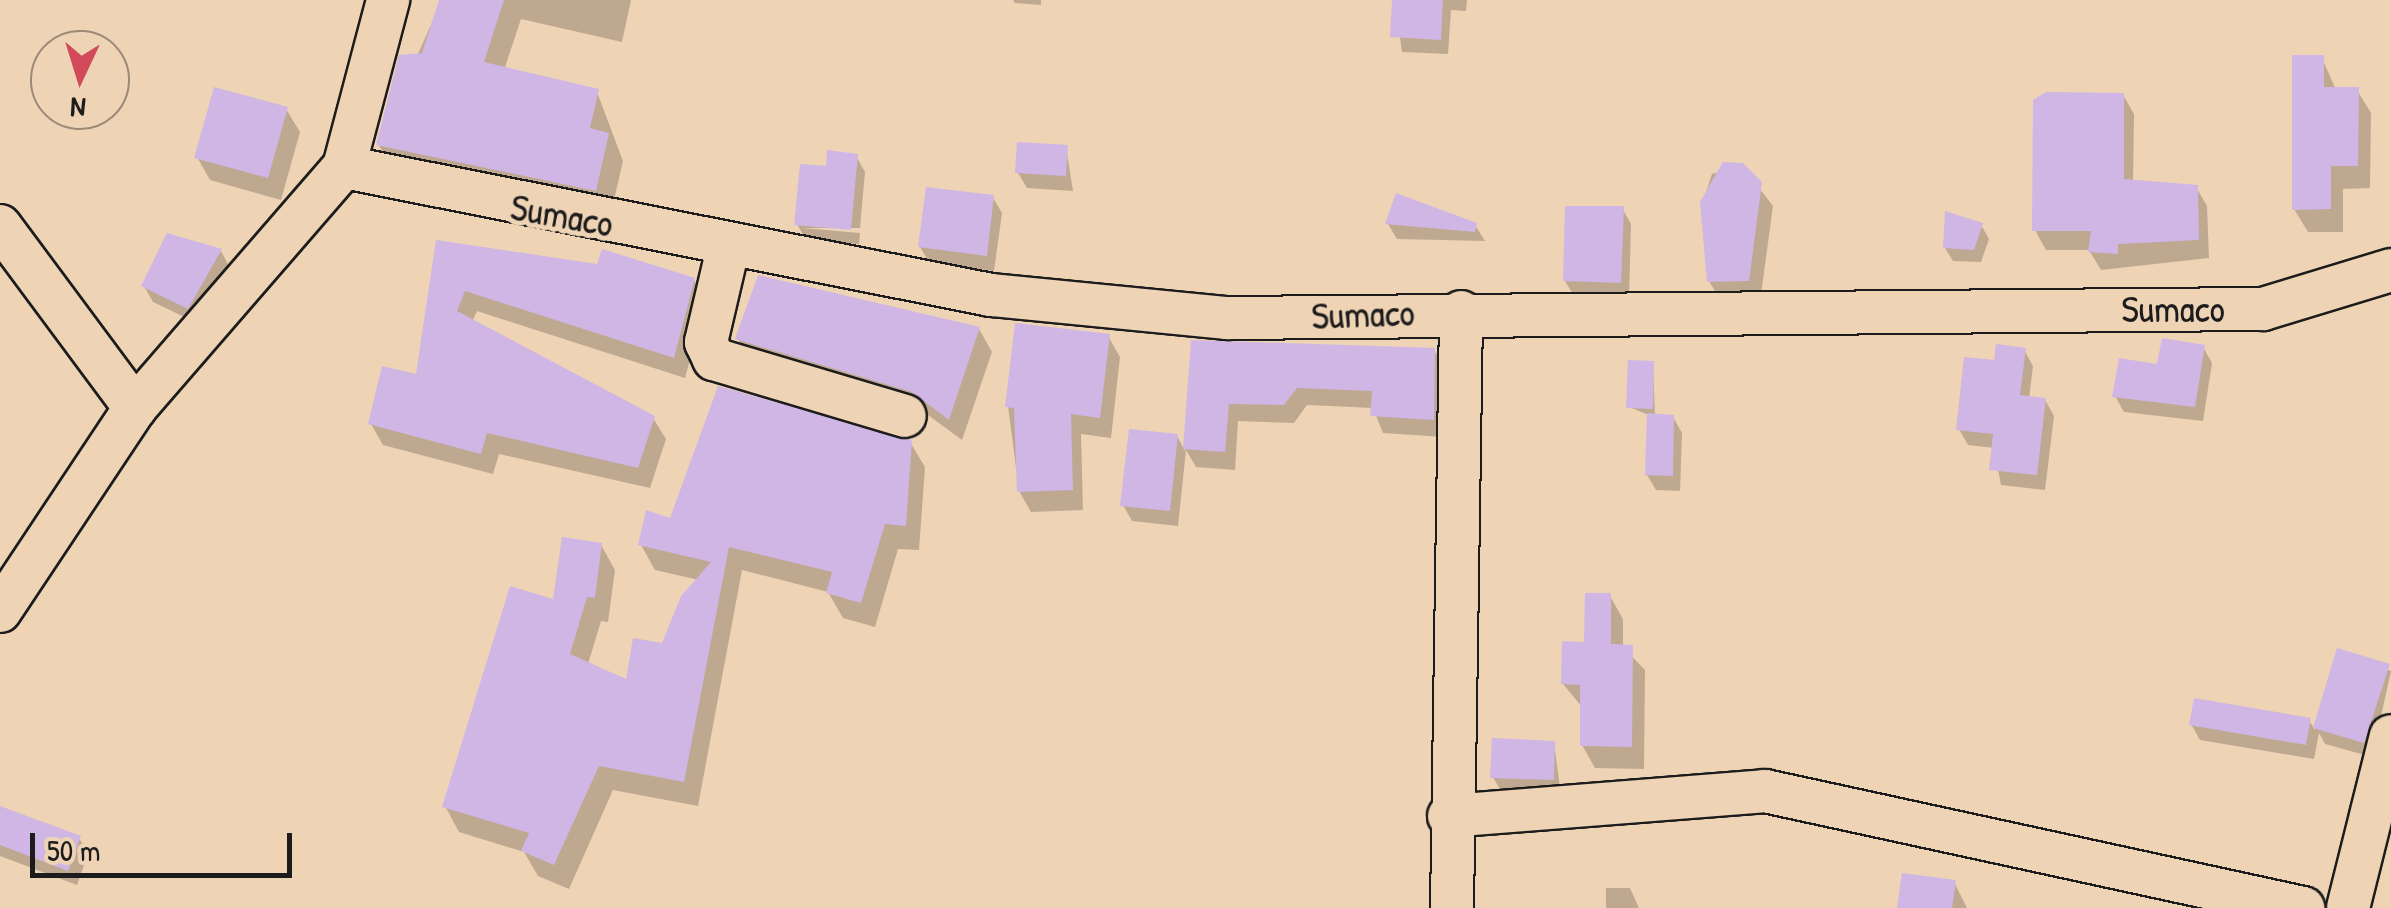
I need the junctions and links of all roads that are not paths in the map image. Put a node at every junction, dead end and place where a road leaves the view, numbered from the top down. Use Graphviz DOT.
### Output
graph roads {
  1 [pos="388,0"];
  2 [pos="344,168"];
  3 [pos="0,226"];
  4 [pos="728,244"];
  5 [pos="2391,270"];
  6 [pos="1461,312"];
  7 [pos="135,408"];
  8 [pos="906,416"];
  9 [pos="0,611"];
  10 [pos="2391,736"];
  11 [pos="1449,816"];
  12 [pos="1452,908"];
  13 [pos="2303,908"];
  14 [pos="2348,908"];
  1 -- 2 [label="street"];
  2 -- 4 [label="street, Sumaco"];
  2 -- 7 [label="street"];
  3 -- 7 [label="street"];
  4 -- 6 [label="street, Sumaco"];
  4 -- 8 [label="street"];
  5 -- 6 [label="street, Sumaco"];
  6 -- 11 [label="street"];
  7 -- 9 [label="street"];
  10 -- 14 [label="street"];
  11 -- 12 [label="street"];
  11 -- 13 [label="street"];
}
